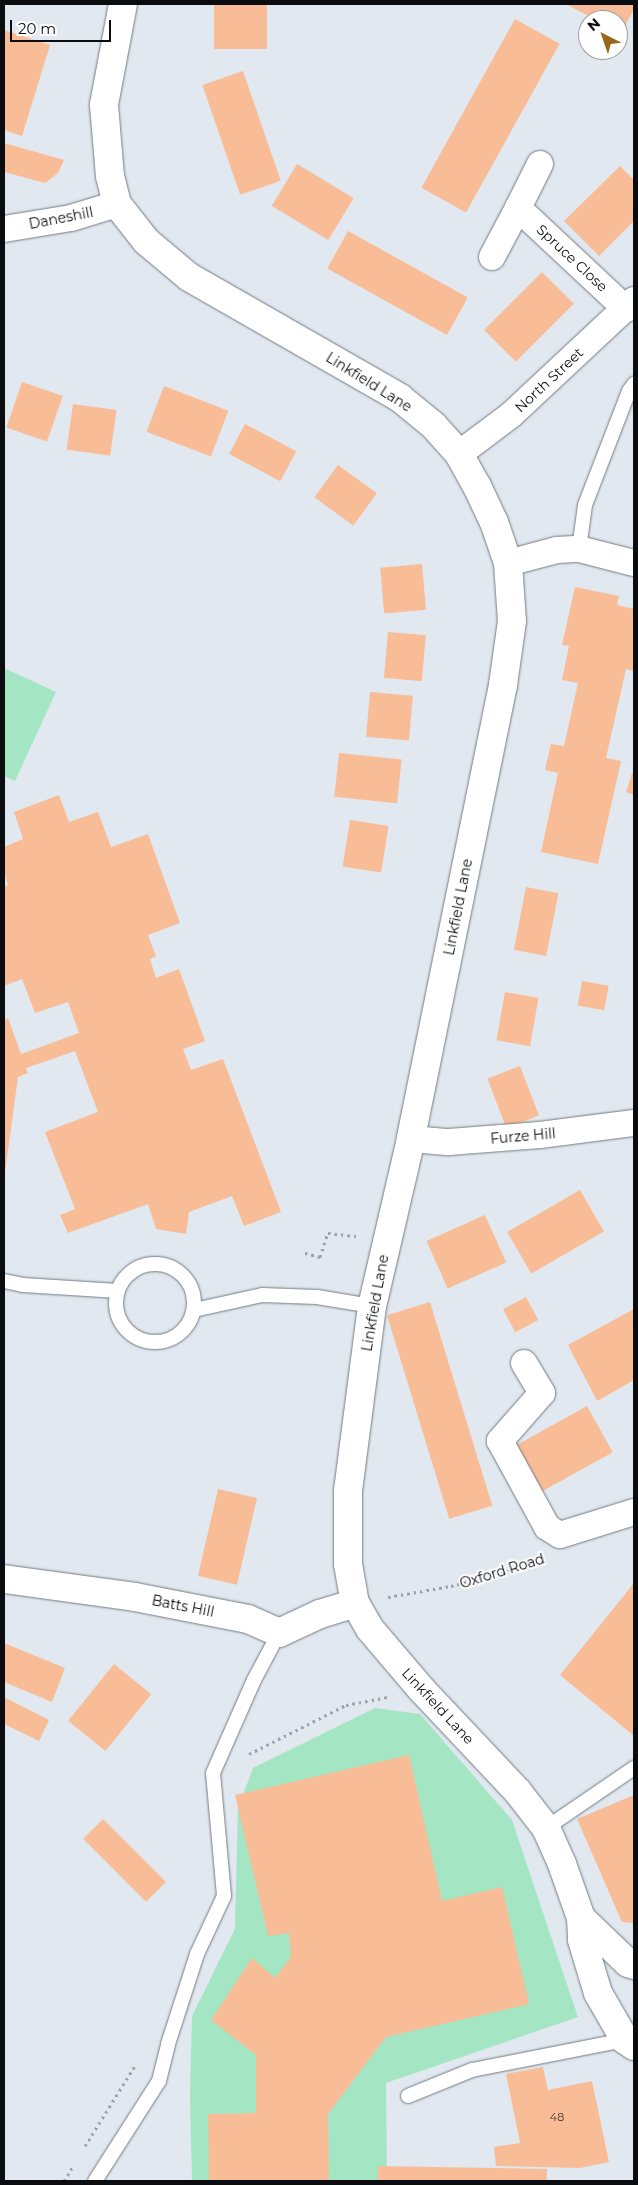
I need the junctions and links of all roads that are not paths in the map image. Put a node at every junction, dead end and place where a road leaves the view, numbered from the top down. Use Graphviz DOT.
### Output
graph roads {
  1 [pos="123,4"];
  2 [pos="540,164"];
  3 [pos="117,204"];
  4 [pos="518,208"];
  5 [pos="4,229"];
  6 [pos="492,257"];
  7 [pos="630,305"];
  8 [pos="634,384"];
  9 [pos="459,454"];
  10 [pos="579,549"];
  11 [pos="508,562"];
  12 [pos="634,564"];
  13 [pos="634,1123"];
  14 [pos="411,1139"];
  15 [pos="4,1281"];
  16 [pos="118,1291"];
  17 [pos="372,1306"];
  18 [pos="194,1310"];
  19 [pos="524,1363"];
  20 [pos="634,1512"];
  21 [pos="4,1579"];
  22 [pos="354,1603"];
  23 [pos="279,1633"];
  24 [pos="634,1768"];
  25 [pos="546,1828"];
  26 [pos="581,1918"];
  27 [pos="634,1965"];
  28 [pos="630,2043"];
  29 [pos="408,2096"];
  30 [pos="95,2181"];
  1 -- 3 [label="street, Linkfield Lane"];
  2 -- 4 [label="street"];
  3 -- 5 [label="street, Daneshill"];
  3 -- 9 [label="street, Linkfield Lane"];
  4 -- 6 [label="street"];
  4 -- 7 [label="street, Spruce Close"];
  7 -- 9 [label="street, North Street"];
  8 -- 10 [label="lane"];
  9 -- 11 [label="street, Linkfield Lane"];
  10 -- 11 [label="street"];
  10 -- 12 [label="street"];
  11 -- 14 [label="street, Linkfield Lane"];
  13 -- 14 [label="street, Furze Hill"];
  14 -- 17 [label="street, Linkfield Lane"];
  15 -- 16 [label="lane"];
  16 -- 18 [label="lane"];
  16 -- 18 [label="lane"];
  17 -- 18 [label="lane"];
  17 -- 22 [label="street, Linkfield Lane"];
  19 -- 20 [label="street"];
  21 -- 23 [label="street, Batts Hill"];
  22 -- 23 [label="street"];
  22 -- 25 [label="street, Linkfield Lane"];
  23 -- 30 [label="lane"];
  24 -- 25 [label="lane"];
  25 -- 26 [label="street, Linkfield Lane"];
  26 -- 27 [label="street, Linkfield Lane"];
  26 -- 28 [label="street, Linkfield Lane"];
  28 -- 29 [label="lane"];
}
